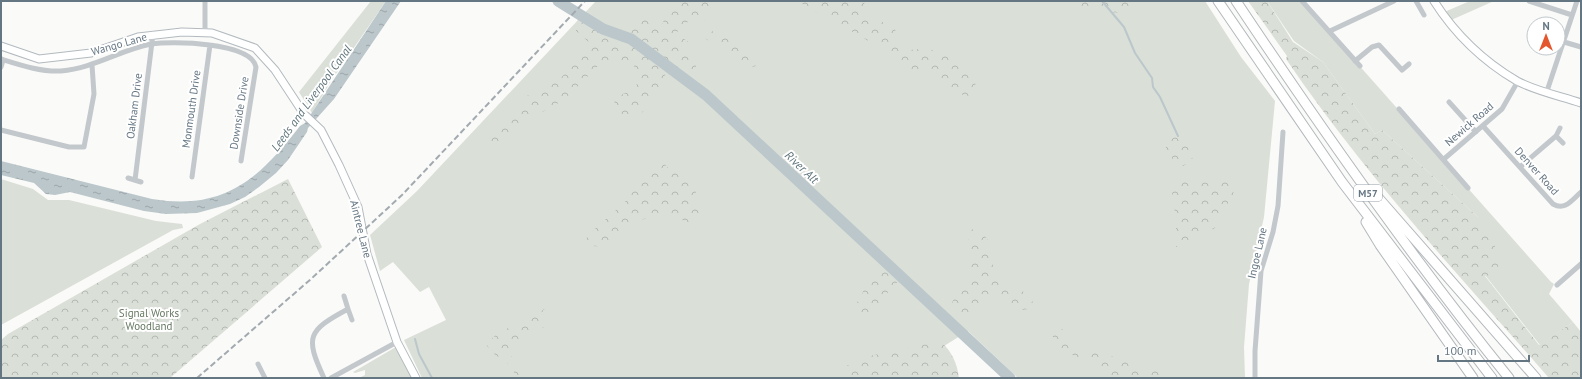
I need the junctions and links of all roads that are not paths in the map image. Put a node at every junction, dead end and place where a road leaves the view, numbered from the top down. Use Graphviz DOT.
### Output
graph roads {
  1 [pos="205,1"];
  2 [pos="1218,1"];
  3 [pos="1236,1"];
  4 [pos="1302,1"];
  5 [pos="1394,1"];
  6 [pos="1416,1"];
  7 [pos="1434,1"];
  8 [pos="1529,1"];
  9 [pos="1577,1"];
  10 [pos="1424,15"];
  11 [pos="1572,15"];
  12 [pos="1330,31"];
  13 [pos="205,32"];
  14 [pos="153,34"];
  15 [pos="1566,35"];
  16 [pos="1566,43"];
  17 [pos="152,44"];
  18 [pos="210,44"];
  19 [pos="1,46"];
  20 [pos="1581,47"];
  21 [pos="1559,56"];
  22 [pos="2,59"];
  23 [pos="1356,61"];
  24 [pos="1409,64"];
  25 [pos="92,66"];
  26 [pos="1360,66"];
  27 [pos="1,67"];
  28 [pos="256,67"];
  29 [pos="275,70"];
  30 [pos="1518,81"];
  31 [pos="1547,92"];
  32 [pos="1449,102"];
  33 [pos="1581,103"];
  34 [pos="1399,109"];
  35 [pos="1483,126"];
  36 [pos="1560,128"];
  37 [pos="1,130"];
  38 [pos="1283,132"];
  39 [pos="1476,132"];
  40 [pos="1556,136"];
  41 [pos="1563,142"];
  42 [pos="1342,157"];
  43 [pos="1444,159"];
  44 [pos="241,161"];
  45 [pos="1520,167"];
  46 [pos="192,177"];
  47 [pos="128,178"];
  48 [pos="1342,182"];
  49 [pos="1468,188"];
  50 [pos="1581,192"];
  51 [pos="1581,264"];
  52 [pos="1557,285"];
  53 [pos="344,296"];
  54 [pos="348,309"];
  55 [pos="352,320"];
  56 [pos="397,342"];
  57 [pos="258,364"];
  58 [pos="265,378"];
  59 [pos="324,378"];
  60 [pos="331,378"];
  61 [pos="416,378"];
  62 [pos="1255,378"];
  63 [pos="1473,378"];
  64 [pos="1492,378"];
  65 [pos="1509,378"];
  66 [pos="1536,378"];
  1 -- 13 [label="street"];
  2 -- 48 [label="highway, M57"];
  3 -- 42 [label="highway, M57"];
  4 -- 12 [label="street"];
  5 -- 12 [label="street"];
  6 -- 10 [label="street"];
  7 -- 30 [label="main road"];
  8 -- 11 [label="street"];
  9 -- 11 [label="street"];
  11 -- 15 [label="street"];
  12 -- 23 [label="street"];
  13 -- 14 [label="main road, Wango Lane"];
  13 -- 29 [label="main road, Wango Lane"];
  14 -- 17 [label="street, Oakham Drive"];
  14 -- 19 [label="main road, Wango Lane"];
  16 -- 20 [label="street"];
  17 -- 18 [label="street, Wango Lane"];
  17 -- 25 [label="street, Wango Lane"];
  17 -- 47 [label="street, Oakham Drive"];
  18 -- 28 [label="street, Wango Lane"];
  18 -- 46 [label="street, Monmouth Drive"];
  21 -- 31 [label="street"];
  22 -- 25 [label="street, Wango Lane"];
  22 -- 27 [label="street"];
  23 -- 24 [label="street"];
  23 -- 26 [label="street"];
  25 -- 37 [label="street"];
  28 -- 44 [label="street, Downside Drive"];
  29 -- 56 [label="main road, Aintree Lane"];
  30 -- 31 [label="main road"];
  30 -- 35 [label="street, Newick Road"];
  31 -- 33 [label="main road"];
  32 -- 39 [label="street"];
  34 -- 43 [label="street"];
  35 -- 39 [label="street, Newick Road"];
  35 -- 45 [label="street, Denver Road"];
  36 -- 40 [label="street"];
  38 -- 62 [label="street, Ingoe Lane"];
  39 -- 43 [label="street, Newick Road"];
  40 -- 41 [label="street"];
  40 -- 45 [label="street"];
  42 -- 65 [label="highway, M57"];
  42 -- 66 [label="highway, M57"];
  43 -- 49 [label="street"];
  45 -- 50 [label="street, Denver Road"];
  48 -- 63 [label="highway, M57"];
  48 -- 64 [label="highway, M57"];
  51 -- 52 [label="street"];
  53 -- 54 [label="street"];
  54 -- 55 [label="street"];
  54 -- 59 [label="street"];
  56 -- 60 [label="street"];
  56 -- 61 [label="main road, Aintree Lane"];
  57 -- 58 [label="street"];
}
